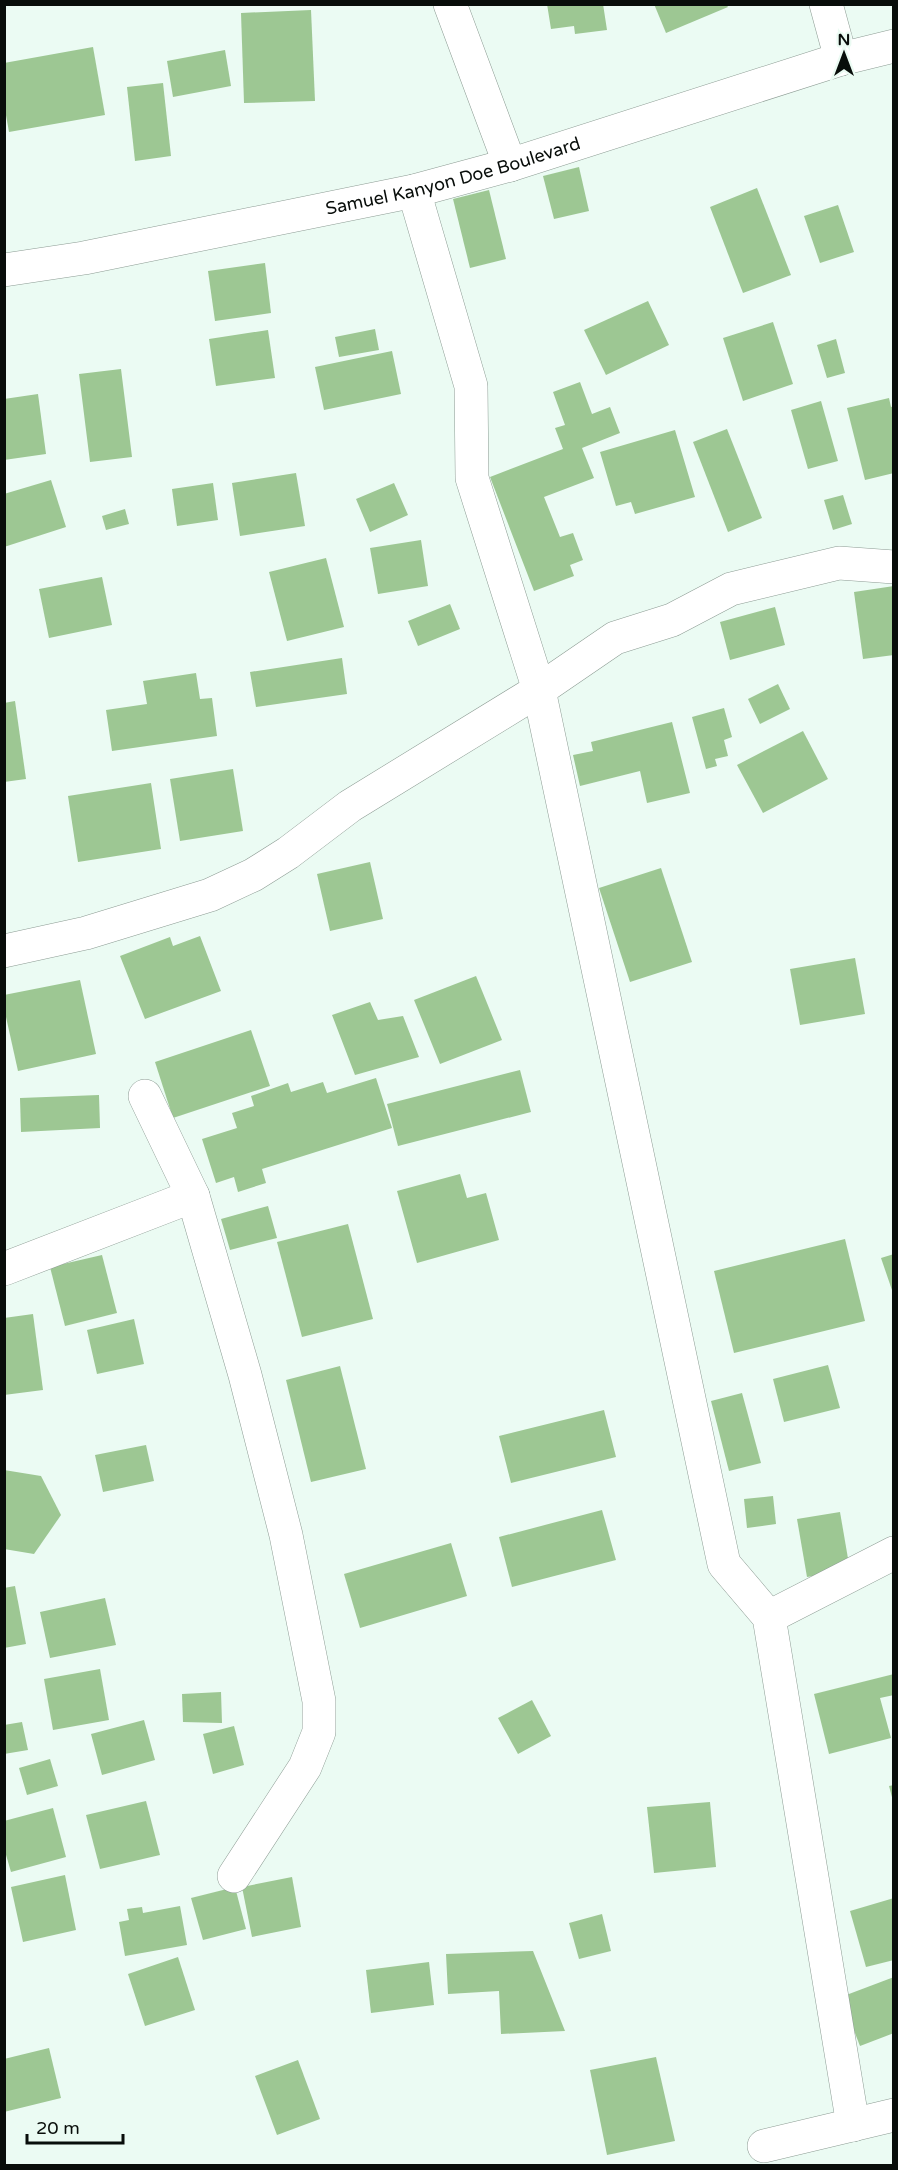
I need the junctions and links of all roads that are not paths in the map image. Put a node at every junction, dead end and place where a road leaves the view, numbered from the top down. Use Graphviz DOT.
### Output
graph roads {
  1 [pos="450,4"];
  2 [pos="826,4"];
  3 [pos="894,45"];
  4 [pos="841,59"];
  5 [pos="510,165"];
  6 [pos="414,191"];
  7 [pos="4,270"];
  8 [pos="894,567"];
  9 [pos="539,690"];
  10 [pos="4,951"];
  11 [pos="145,1096"];
  12 [pos="193,1196"];
  13 [pos="4,1269"];
  14 [pos="894,1553"];
  15 [pos="770,1617"];
  16 [pos="234,1876"];
  17 [pos="894,2115"];
  18 [pos="853,2125"];
  19 [pos="764,2146"];
  1 -- 5 [label="street"];
  2 -- 4 [label="street"];
  3 -- 4 [label="street, Samuel Kanyon Doe Boulevard"];
  4 -- 5 [label="street, Samuel Kanyon Doe Boulevard"];
  5 -- 6 [label="street, Samuel Kanyon Doe Boulevard"];
  6 -- 7 [label="street, Samuel Kanyon Doe Boulevard"];
  6 -- 9 [label="street"];
  8 -- 9 [label="street"];
  9 -- 10 [label="street"];
  9 -- 15 [label="street"];
  11 -- 12 [label="street"];
  12 -- 13 [label="street"];
  12 -- 16 [label="street"];
  14 -- 15 [label="street"];
  15 -- 18 [label="street"];
  17 -- 18 [label="street"];
  18 -- 19 [label="street"];
}
